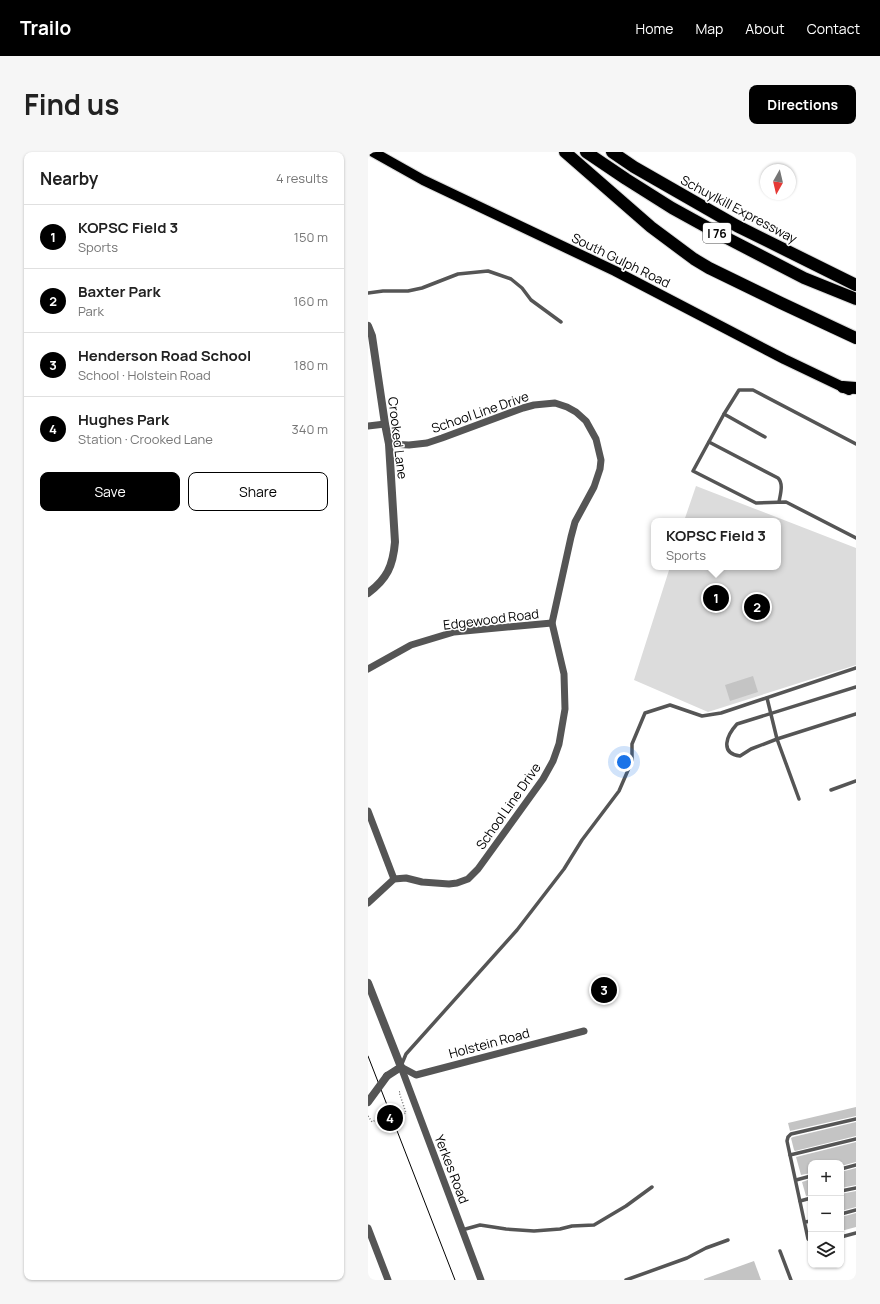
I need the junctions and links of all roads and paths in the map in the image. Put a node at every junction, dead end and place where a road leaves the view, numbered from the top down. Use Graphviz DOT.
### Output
graph roads {
  1 [pos="373,152"];
  2 [pos="565,152"];
  3 [pos="586,152"];
  4 [pos="612,152"];
  5 [pos="856,285"];
  6 [pos="368,293"];
  7 [pos="856,299"];
  8 [pos="561,322"];
  9 [pos="369,330"];
  10 [pos="856,338"];
  11 [pos="843,387"];
  12 [pos="856,388"];
  13 [pos="856,394"];
  14 [pos="724,414"];
  15 [pos="385,424"];
  16 [pos="368,426"];
  17 [pos="765,437"];
  18 [pos="709,442"];
  19 [pos="390,444"];
  20 [pos="856,444"];
  21 [pos="779,502"];
  22 [pos="856,538"];
  23 [pos="368,593"];
  24 [pos="552,623"];
  25 [pos="856,668"];
  26 [pos="368,669"];
  27 [pos="856,686"];
  28 [pos="767,698"];
  29 [pos="771,714"];
  30 [pos="856,714"];
  31 [pos="777,739"];
  32 [pos="856,781"];
  33 [pos="831,790"];
  34 [pos="799,799"];
  35 [pos="368,811"];
  36 [pos="394,879"];
  37 [pos="368,903"];
  38 [pos="368,983"];
  39 [pos="584,1031"];
  40 [pos="401,1067"];
  41 [pos="409,1088"];
  42 [pos="368,1102"];
  43 [pos="368,1116"];
  44 [pos="382,1117"];
  45 [pos="396,1117"];
  46 [pos="856,1119"];
  47 [pos="856,1139"];
  48 [pos="790,1155"];
  49 [pos="856,1165"];
  50 [pos="844,1168"];
  51 [pos="808,1177"];
  52 [pos="796,1180"];
  53 [pos="652,1187"];
  54 [pos="856,1188"];
  55 [pos="844,1190"];
  56 [pos="808,1199"];
  57 [pos="800,1201"];
  58 [pos="856,1210"];
  59 [pos="844,1213"];
  60 [pos="805,1222"];
  61 [pos="808,1222"];
  62 [pos="368,1228"];
  63 [pos="462,1230"];
  64 [pos="856,1233"];
  65 [pos="844,1236"];
  66 [pos="808,1239"];
  67 [pos="728,1240"];
  68 [pos="780,1251"];
  69 [pos="388,1280"];
  70 [pos="481,1280"];
  71 [pos="626,1280"];
  72 [pos="791,1280"];
  1 -- 11 [label="main road, South Gulph Road"];
  2 -- 10 [label="highway"];
  3 -- 7 [label="highway, I 76"];
  4 -- 5 [label="highway, Schuylkill Expressway / I 76"];
  6 -- 8 [label="lane"];
  9 -- 15 [label="street, Crooked Lane"];
  11 -- 12 [label="highway"];
  11 -- 13 [label="main road, South Gulph Road"];
  14 -- 17 [label="lane"];
  14 -- 18 [label="lane"];
  14 -- 20 [label="lane"];
  15 -- 16 [label="street"];
  15 -- 19 [label="street, Crooked Lane"];
  18 -- 21 [label="lane"];
  18 -- 21 [label="lane"];
  19 -- 23 [label="street, Crooked Lane"];
  19 -- 24 [label="street, School Line Drive"];
  21 -- 22 [label="lane"];
  24 -- 26 [label="street, Edgewood Road"];
  24 -- 36 [label="street, School Line Drive"];
  25 -- 28 [label="lane"];
  27 -- 29 [label="lane"];
  28 -- 29 [label="lane"];
  28 -- 40 [label="lane"];
  29 -- 31 [label="lane"];
  29 -- 31 [label="lane"];
  30 -- 31 [label="lane"];
  31 -- 34 [label="lane"];
  32 -- 33 [label="lane"];
  35 -- 36 [label="street"];
  36 -- 37 [label="street"];
  38 -- 40 [label="street"];
  39 -- 40 [label="street, Holstein Road"];
  40 -- 41 [label="street, Yerkes Road"];
  40 -- 42 [label="street, bridge"];
  41 -- 45 [label="path"];
  41 -- 63 [label="street, Yerkes Road"];
  43 -- 44 [label="path"];
  46 -- 48 [label="lane"];
  47 -- 48 [label="lane"];
  48 -- 52 [label="lane"];
  49 -- 50 [label="lane"];
  51 -- 52 [label="lane"];
  52 -- 57 [label="lane"];
  53 -- 63 [label="lane"];
  54 -- 55 [label="lane"];
  56 -- 57 [label="lane"];
  57 -- 60 [label="lane"];
  58 -- 59 [label="lane"];
  60 -- 61 [label="lane"];
  60 -- 66 [label="lane"];
  62 -- 69 [label="street"];
  63 -- 70 [label="street, Yerkes Road"];
  64 -- 65 [label="lane"];
  67 -- 71 [label="lane"];
  68 -- 72 [label="lane"];
}
